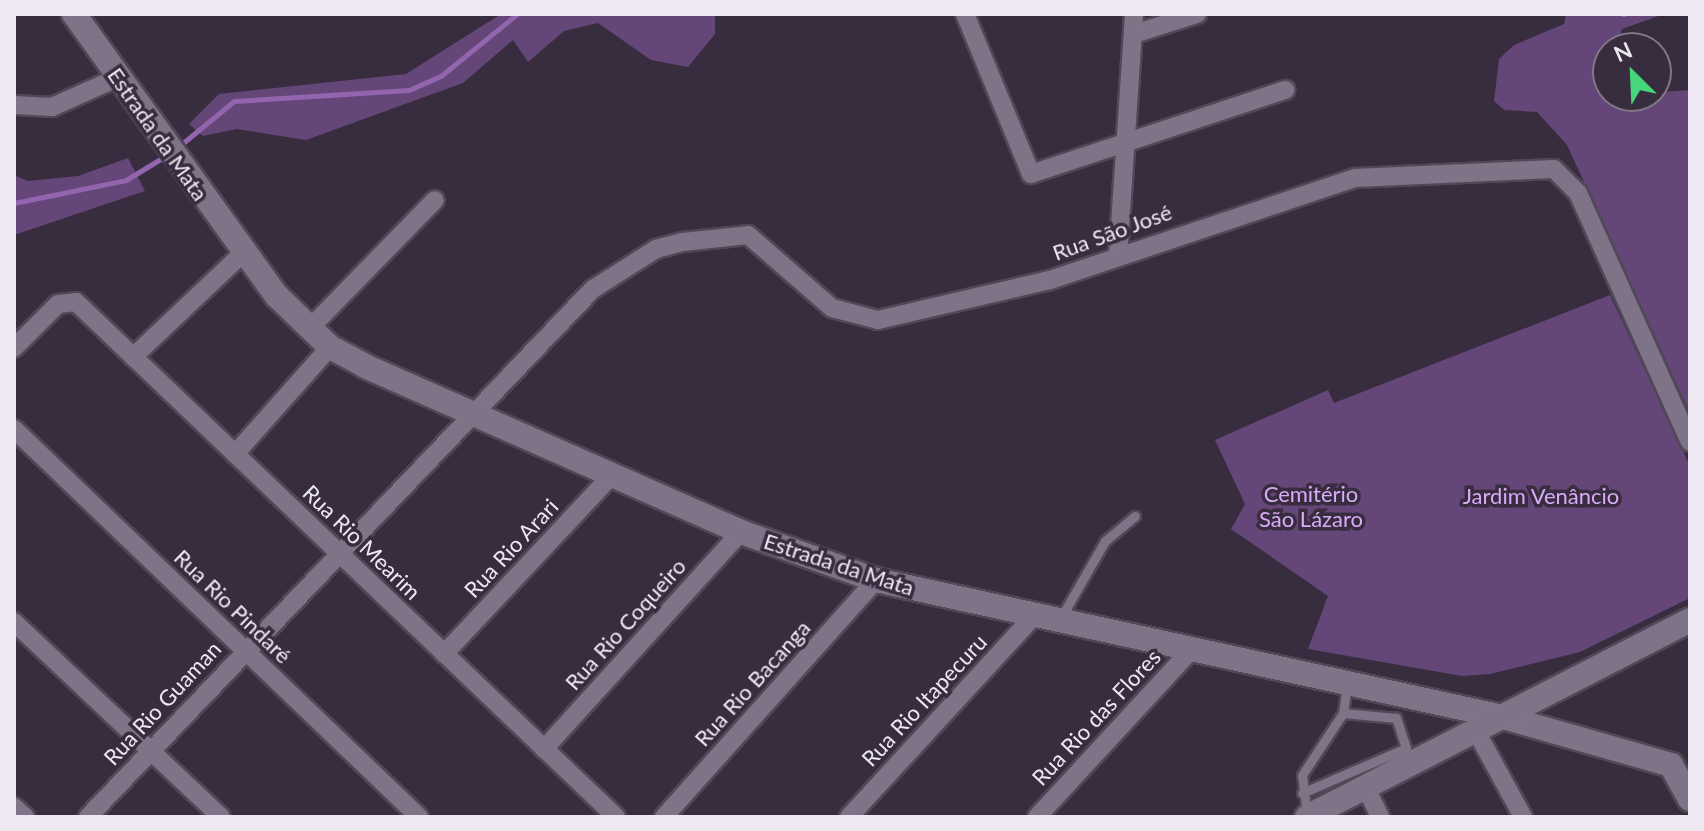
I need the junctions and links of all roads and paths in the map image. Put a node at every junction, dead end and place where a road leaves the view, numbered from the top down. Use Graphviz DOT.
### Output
graph roads {
  1 [pos="74,14"];
  2 [pos="965,14"];
  3 [pos="1197,14"];
  4 [pos="1135,23"];
  5 [pos="119,77"];
  6 [pos="1285,90"];
  7 [pos="14,105"];
  8 [pos="1128,140"];
  9 [pos="435,200"];
  10 [pos="242,254"];
  11 [pos="1118,256"];
  12 [pos="309,329"];
  13 [pos="330,347"];
  14 [pos="14,348"];
  15 [pos="133,357"];
  16 [pos="469,412"];
  17 [pos="14,429"];
  18 [pos="1690,442"];
  19 [pos="235,454"];
  20 [pos="613,474"];
  21 [pos="1135,516"];
  22 [pos="741,532"];
  23 [pos="337,551"];
  24 [pos="876,580"];
  25 [pos="1046,619"];
  26 [pos="1690,620"];
  27 [pos="14,622"];
  28 [pos="245,650"];
  29 [pos="1191,650"];
  30 [pos="444,654"];
  31 [pos="1347,684"];
  32 [pos="1343,713"];
  33 [pos="1503,717"];
  34 [pos="1476,731"];
  35 [pos="544,749"];
  36 [pos="151,750"];
  37 [pos="1680,766"];
  38 [pos="1366,788"];
  39 [pos="1690,799"];
  40 [pos="14,807"];
  41 [pos="1306,809"];
  42 [pos="25,817"];
  43 [pos="88,817"];
  44 [pos="221,817"];
  45 [pos="419,817"];
  46 [pos="616,817"];
  47 [pos="664,817"];
  48 [pos="849,817"];
  49 [pos="1037,817"];
  50 [pos="1380,817"];
  51 [pos="1523,817"];
  1 -- 5 [label="main road, Estrada da Mata"];
  2 -- 8 [label="street"];
  3 -- 4 [label="street"];
  4 -- 8 [label="street"];
  5 -- 7 [label="street"];
  5 -- 10 [label="main road, Estrada da Mata"];
  6 -- 8 [label="street"];
  8 -- 11 [label="street"];
  9 -- 12 [label="street"];
  10 -- 12 [label="main road, Estrada da Mata"];
  10 -- 15 [label="street"];
  11 -- 16 [label="street, Rua São José"];
  11 -- 18 [label="street, Rua São José"];
  12 -- 13 [label="main road, Estrada da Mata"];
  13 -- 16 [label="main road, Estrada da Mata"];
  13 -- 19 [label="street"];
  14 -- 15 [label="street, Rua Rio Mearim"];
  15 -- 19 [label="street, Rua Rio Mearim"];
  16 -- 20 [label="main road, Estrada da Mata"];
  16 -- 23 [label="street, Rua Rio Guaman"];
  17 -- 28 [label="street, Rua Rio Pindaré"];
  19 -- 23 [label="street, Rua Rio Mearim"];
  20 -- 22 [label="main road, Estrada da Mata"];
  20 -- 30 [label="street, Rua Rio Arari"];
  21 -- 25 [label="lane"];
  22 -- 24 [label="main road, Estrada da Mata"];
  22 -- 35 [label="street, Rua Rio Coqueiro"];
  23 -- 28 [label="street, Rua Rio Guaman"];
  23 -- 30 [label="street, Rua Rio Mearim"];
  24 -- 25 [label="main road, Estrada da Mata"];
  24 -- 47 [label="street, Rua Rio Bacanga"];
  25 -- 29 [label="main road, Estrada da Mata"];
  25 -- 48 [label="street, Rua Rio Itapecuru"];
  26 -- 33 [label="main road"];
  27 -- 36 [label="street"];
  28 -- 36 [label="street, Rua Rio Guaman"];
  28 -- 45 [label="street, Rua Rio Pindaré"];
  29 -- 31 [label="main road, Estrada da Mata"];
  29 -- 49 [label="street, Rua Rio das Flores"];
  30 -- 35 [label="street, Rua Rio Mearim"];
  31 -- 32 [label="lane"];
  31 -- 33 [label="main road, Estrada da Mata"];
  32 -- 41 [label="lane"];
  32 -- 41 [label="lane"];
  33 -- 34 [label="main road"];
  33 -- 37 [label="main road, Estrada da Mata"];
  34 -- 38 [label="main road"];
  34 -- 51 [label="street"];
  35 -- 46 [label="street, Rua Rio Mearim"];
  36 -- 43 [label="street, Rua Rio Guaman"];
  36 -- 44 [label="street"];
  37 -- 39 [label="main road"];
  38 -- 41 [label="main road"];
  38 -- 50 [label="street"];
  40 -- 42 [label="street"];
}
